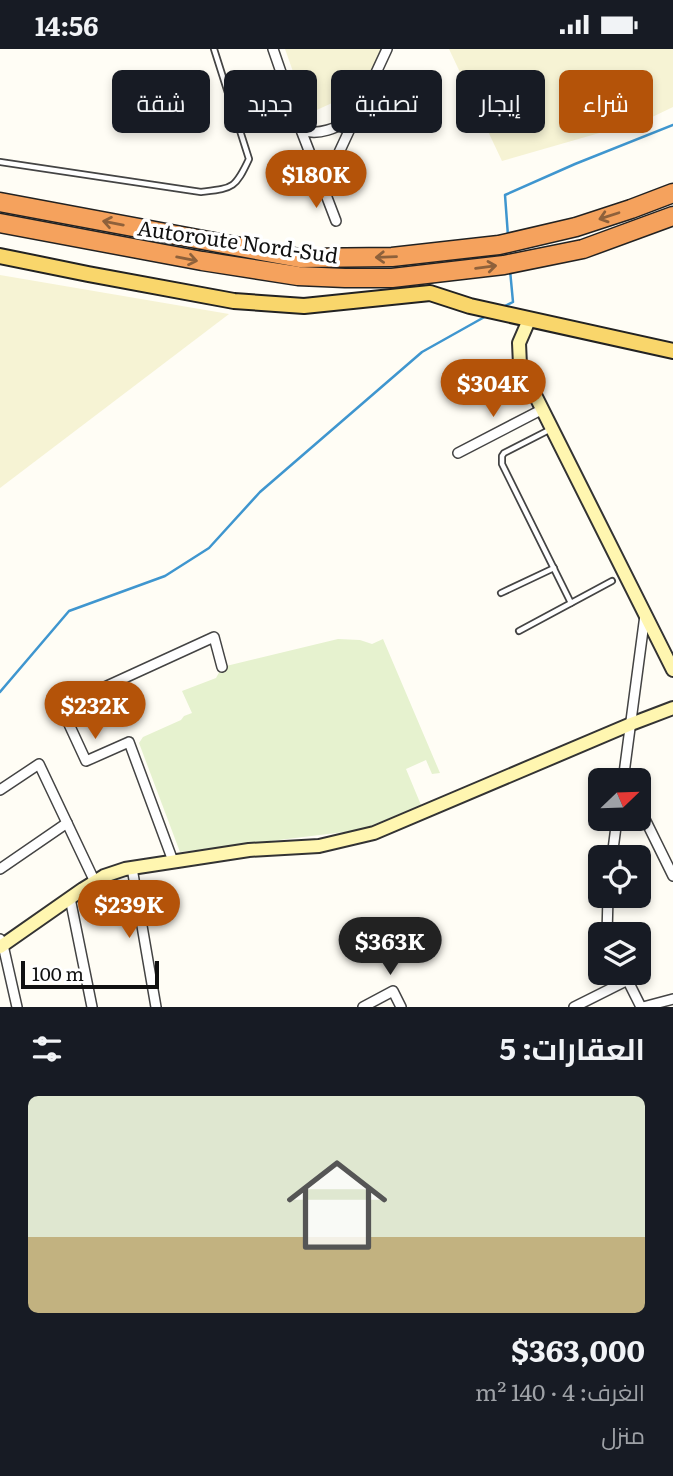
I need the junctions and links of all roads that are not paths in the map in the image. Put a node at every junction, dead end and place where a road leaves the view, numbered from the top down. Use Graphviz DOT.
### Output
graph roads {
  1 [pos="214,49"];
  2 [pos="273,49"];
  3 [pos="387,49"];
  4 [pos="280,70"];
  5 [pos="377,70"];
  6 [pos="302,133"];
  7 [pos="348,133"];
  8 [pos="0,162"];
  9 [pos="323,187"];
  10 [pos="673,193"];
  11 [pos="0,202"];
  12 [pos="673,216"];
  13 [pos="336,221"];
  14 [pos="0,223"];
  15 [pos="0,256"];
  16 [pos="529,320"];
  17 [pos="673,351"];
  18 [pos="541,411"];
  19 [pos="551,429"];
  20 [pos="458,453"];
  21 [pos="554,568"];
  22 [pos="612,581"];
  23 [pos="501,593"];
  24 [pos="571,603"];
  25 [pos="645,614"];
  26 [pos="519,631"];
  27 [pos="222,667"];
  28 [pos="673,670"];
  29 [pos="673,708"];
  30 [pos="631,724"];
  31 [pos="625,768"];
  32 [pos="0,790"];
  33 [pos="67,823"];
  34 [pos="651,831"];
  35 [pos="173,861"];
  36 [pos="132,868"];
  37 [pos="0,869"];
  38 [pos="673,876"];
  39 [pos="95,882"];
  40 [pos="70,898"];
  41 [pos="1,943"];
  42 [pos="611,985"];
  43 [pos="631,985"];
  44 [pos="673,999"];
  45 [pos="17,1007"];
  46 [pos="92,1007"];
  47 [pos="156,1007"];
  48 [pos="363,1007"];
  49 [pos="401,1007"];
  50 [pos="575,1007"];
  51 [pos="642,1007"];
  1 -- 8 [label="lane"];
  2 -- 4 [label="street"];
  3 -- 5 [label="street"];
  6 -- 9 [label="street"];
  7 -- 9 [label="street"];
  9 -- 13 [label="street"];
  10 -- 11 [label="highway, Autoroute Nord-Sud, one-way"];
  14 -- 12 [label="highway, Autoroute Nord-Sud, one-way"];
  15 -- 16 [label="main road"];
  16 -- 17 [label="main road"];
  16 -- 18 [label="main road"];
  18 -- 19 [label="main road"];
  18 -- 20 [label="street"];
  19 -- 21 [label="lane"];
  19 -- 25 [label="main road"];
  21 -- 23 [label="lane"];
  21 -- 24 [label="lane"];
  22 -- 24 [label="lane"];
  24 -- 26 [label="lane"];
  25 -- 28 [label="main road"];
  25 -- 30 [label="street"];
  27 -- 35 [label="street"];
  29 -- 30 [label="main road"];
  30 -- 31 [label="street"];
  30 -- 35 [label="main road"];
  32 -- 33 [label="street"];
  33 -- 37 [label="street"];
  33 -- 39 [label="street"];
  34 -- 38 [label="street"];
  35 -- 36 [label="main road"];
  36 -- 39 [label="main road"];
  36 -- 47 [label="street"];
  39 -- 40 [label="main road"];
  40 -- 41 [label="main road"];
  40 -- 46 [label="street"];
  41 -- 45 [label="street"];
  42 -- 50 [label="street"];
  43 -- 51 [label="street"];
  44 -- 51 [label="street"];
  48 -- 49 [label="street"];
}
